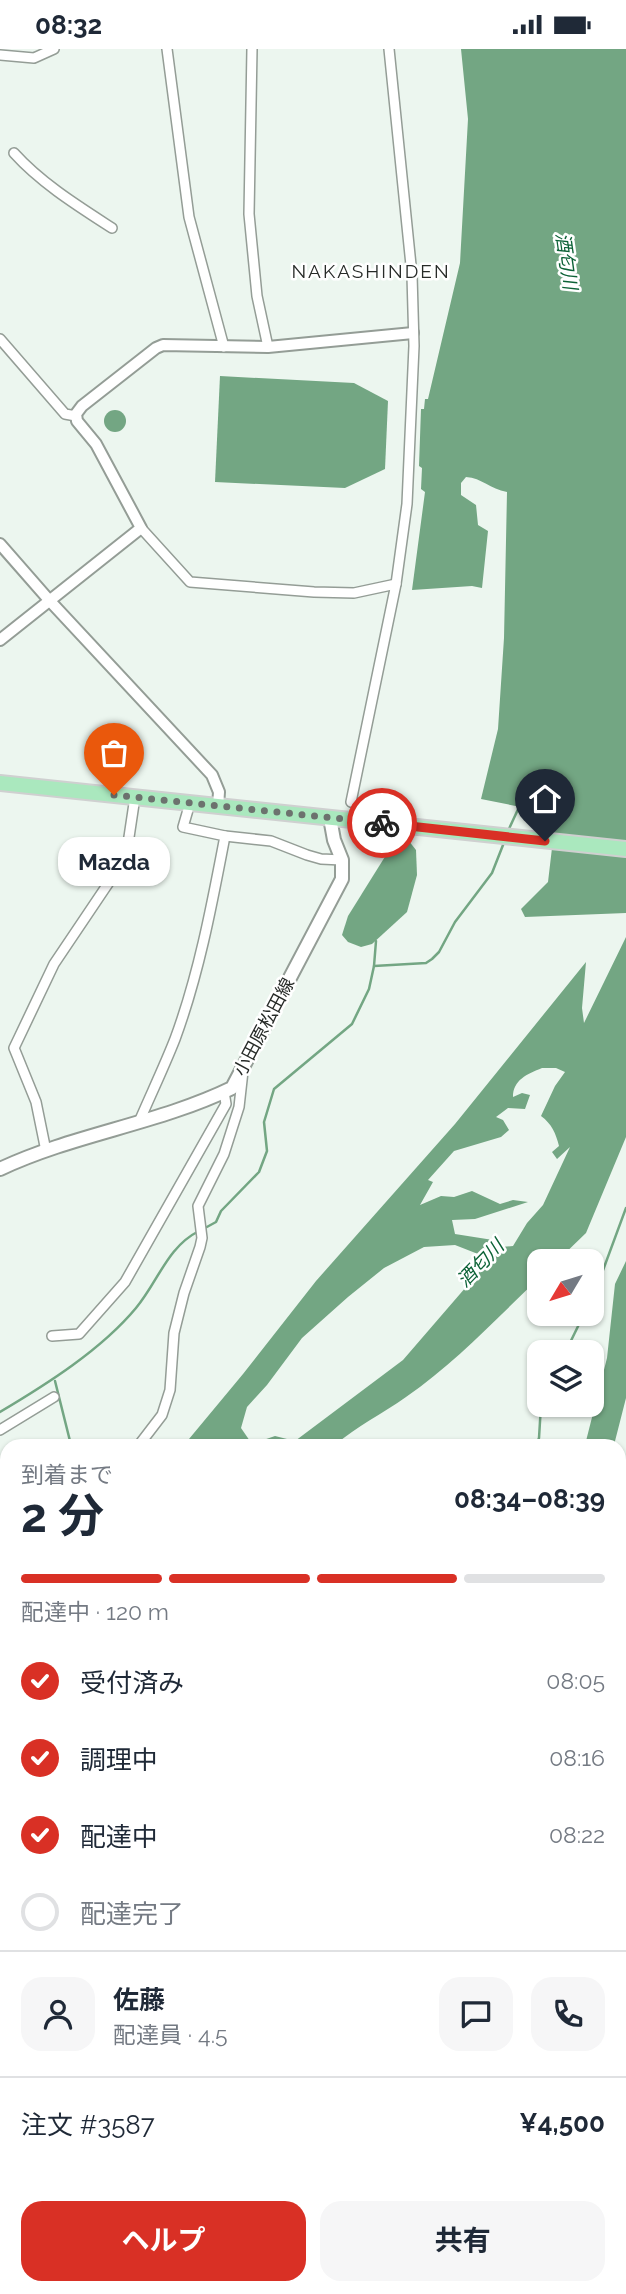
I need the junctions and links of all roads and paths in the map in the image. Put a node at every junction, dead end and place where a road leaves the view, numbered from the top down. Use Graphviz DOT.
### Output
graph roads {
  1 [pos="54,49"];
  2 [pos="167,49"];
  3 [pos="252,49"];
  4 [pos="389,49"];
  5 [pos="0,55"];
  6 [pos="14,153"];
  7 [pos="112,228"];
  8 [pos="412,333"];
  9 [pos="0,339"];
  10 [pos="224,347"];
  11 [pos="268,347"];
  12 [pos="76,416"];
  13 [pos="141,528"];
  14 [pos="0,544"];
  15 [pos="396,584"];
  16 [pos="49,600"];
  17 [pos="0,640"];
  18 [pos="0,783"];
  19 [pos="135,797"];
  20 [pos="351,802"];
  21 [pos="190,803"];
  22 [pos="218,807"];
  23 [pos="330,818"];
  24 [pos="225,837"];
  25 [pos="626,849"];
  26 [pos="342,860"];
  27 [pos="243,1068"];
  28 [pos="225,1092"];
  29 [pos="139,1122"];
  30 [pos="46,1151"];
  31 [pos="0,1169"];
  32 [pos="52,1336"];
  33 [pos="54,1397"];
  34 [pos="0,1430"];
  35 [pos="144,1439"];
  1 -- 5 [label="street"];
  2 -- 10 [label="street"];
  3 -- 11 [label="street"];
  4 -- 8 [label="street"];
  6 -- 7 [label="street"];
  8 -- 11 [label="street"];
  8 -- 15 [label="street"];
  9 -- 12 [label="street"];
  10 -- 11 [label="street"];
  10 -- 12 [label="street"];
  12 -- 13 [label="street"];
  13 -- 15 [label="street"];
  13 -- 16 [label="street"];
  14 -- 16 [label="street"];
  15 -- 20 [label="street"];
  16 -- 17 [label="street"];
  16 -- 22 [label="street"];
  18 -- 19 [label="highway"];
  19 -- 21 [label="highway"];
  19 -- 30 [label="street"];
  21 -- 22 [label="highway"];
  21 -- 24 [label="street"];
  22 -- 23 [label="highway"];
  23 -- 25 [label="highway"];
  23 -- 26 [label="main road, 小田原松田線"];
  24 -- 26 [label="street"];
  24 -- 29 [label="street"];
  26 -- 27 [label="main road, 小田原松田線"];
  27 -- 28 [label="main road, 小田原松田線"];
  27 -- 35 [label="street"];
  28 -- 29 [label="main road, 小田原松田線"];
  28 -- 32 [label="street"];
  29 -- 30 [label="main road, 小田原松田線"];
  30 -- 31 [label="main road, 小田原松田線"];
  33 -- 34 [label="street"];
}
